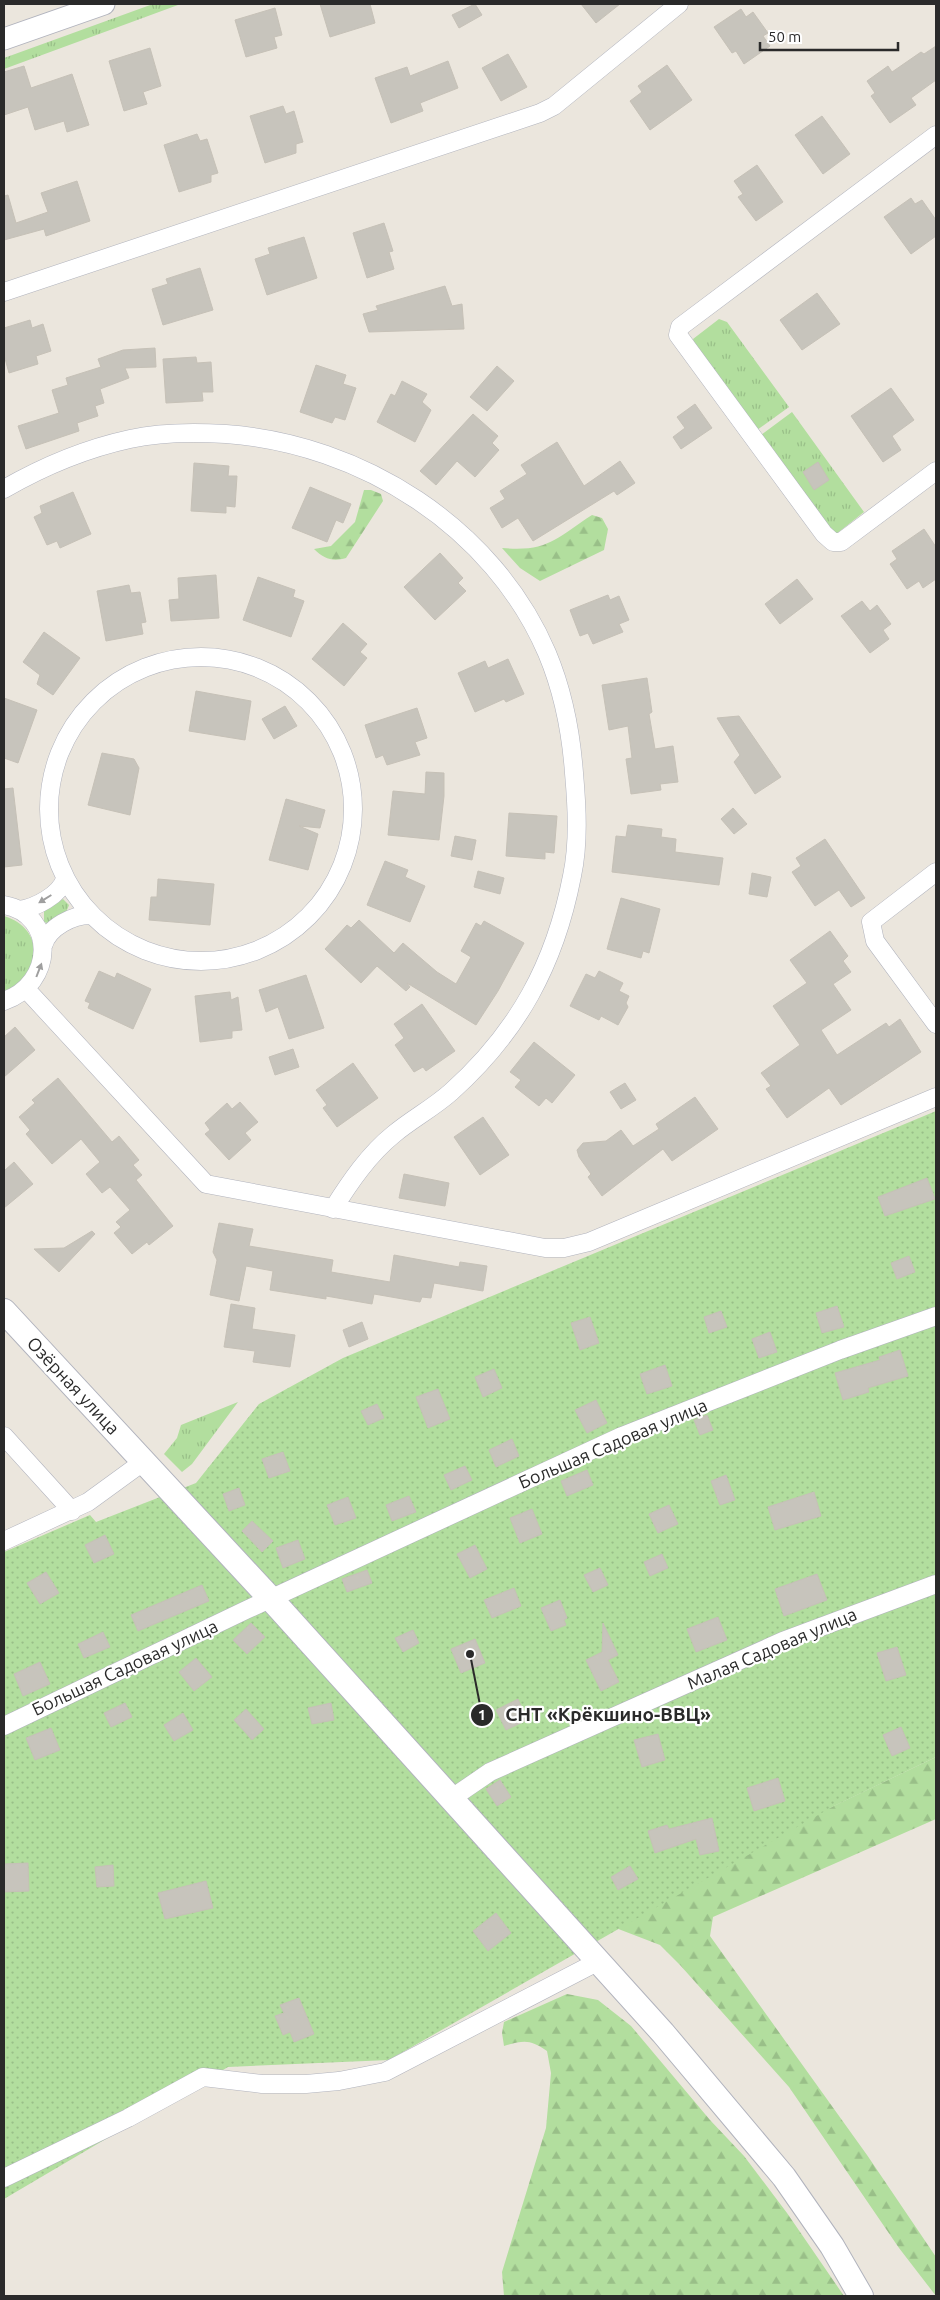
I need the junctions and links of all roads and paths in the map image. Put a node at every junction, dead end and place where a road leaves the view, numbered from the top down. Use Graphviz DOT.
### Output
graph roads {
  1 [pos="104,4"];
  2 [pos="679,4"];
  3 [pos="4,39"];
  4 [pos="936,134"];
  5 [pos="4,292"];
  6 [pos="936,471"];
  7 [pos="4,489"];
  8 [pos="936,872"];
  9 [pos="65,879"];
  10 [pos="11,908"];
  11 [pos="92,915"];
  12 [pos="43,946"];
  13 [pos="26,989"];
  14 [pos="4,1000"];
  15 [pos="936,1024"];
  16 [pos="936,1097"];
  17 [pos="333,1209"];
  18 [pos="4,1311"];
  19 [pos="936,1316"];
  20 [pos="4,1436"];
  21 [pos="143,1462"];
  22 [pos="72,1511"];
  23 [pos="4,1541"];
  24 [pos="936,1584"];
  25 [pos="271,1599"];
  26 [pos="4,1726"];
  27 [pos="452,1798"];
  28 [pos="599,1961"];
  29 [pos="4,2178"];
  30 [pos="860,2296"];
  1 -- 3 [label="street"];
  2 -- 5 [label="street"];
  4 -- 6 [label="street"];
  7 -- 17 [label="street"];
  8 -- 15 [label="street"];
  9 -- 10 [label="street, one-way"];
  9 -- 11 [label="street"];
  9 -- 11 [label="street"];
  10 -- 12 [label="street"];
  11 -- 12 [label="street"];
  13 -- 12 [label="street, one-way"];
  13 -- 14 [label="street"];
  13 -- 17 [label="street"];
  16 -- 17 [label="street"];
  18 -- 21 [label="main road, Озёрная улица"];
  19 -- 25 [label="street, Большая Садовая улица"];
  20 -- 22 [label="street"];
  21 -- 22 [label="street"];
  21 -- 25 [label="main road, Озёрная улица"];
  22 -- 23 [label="street"];
  24 -- 27 [label="street, Малая Садовая улица"];
  25 -- 26 [label="street, Большая Садовая улица"];
  25 -- 27 [label="main road, Озёрная улица"];
  27 -- 28 [label="main road, Озёрная улица"];
  28 -- 29 [label="street"];
  28 -- 30 [label="main road, Озёрная улица"];
}
